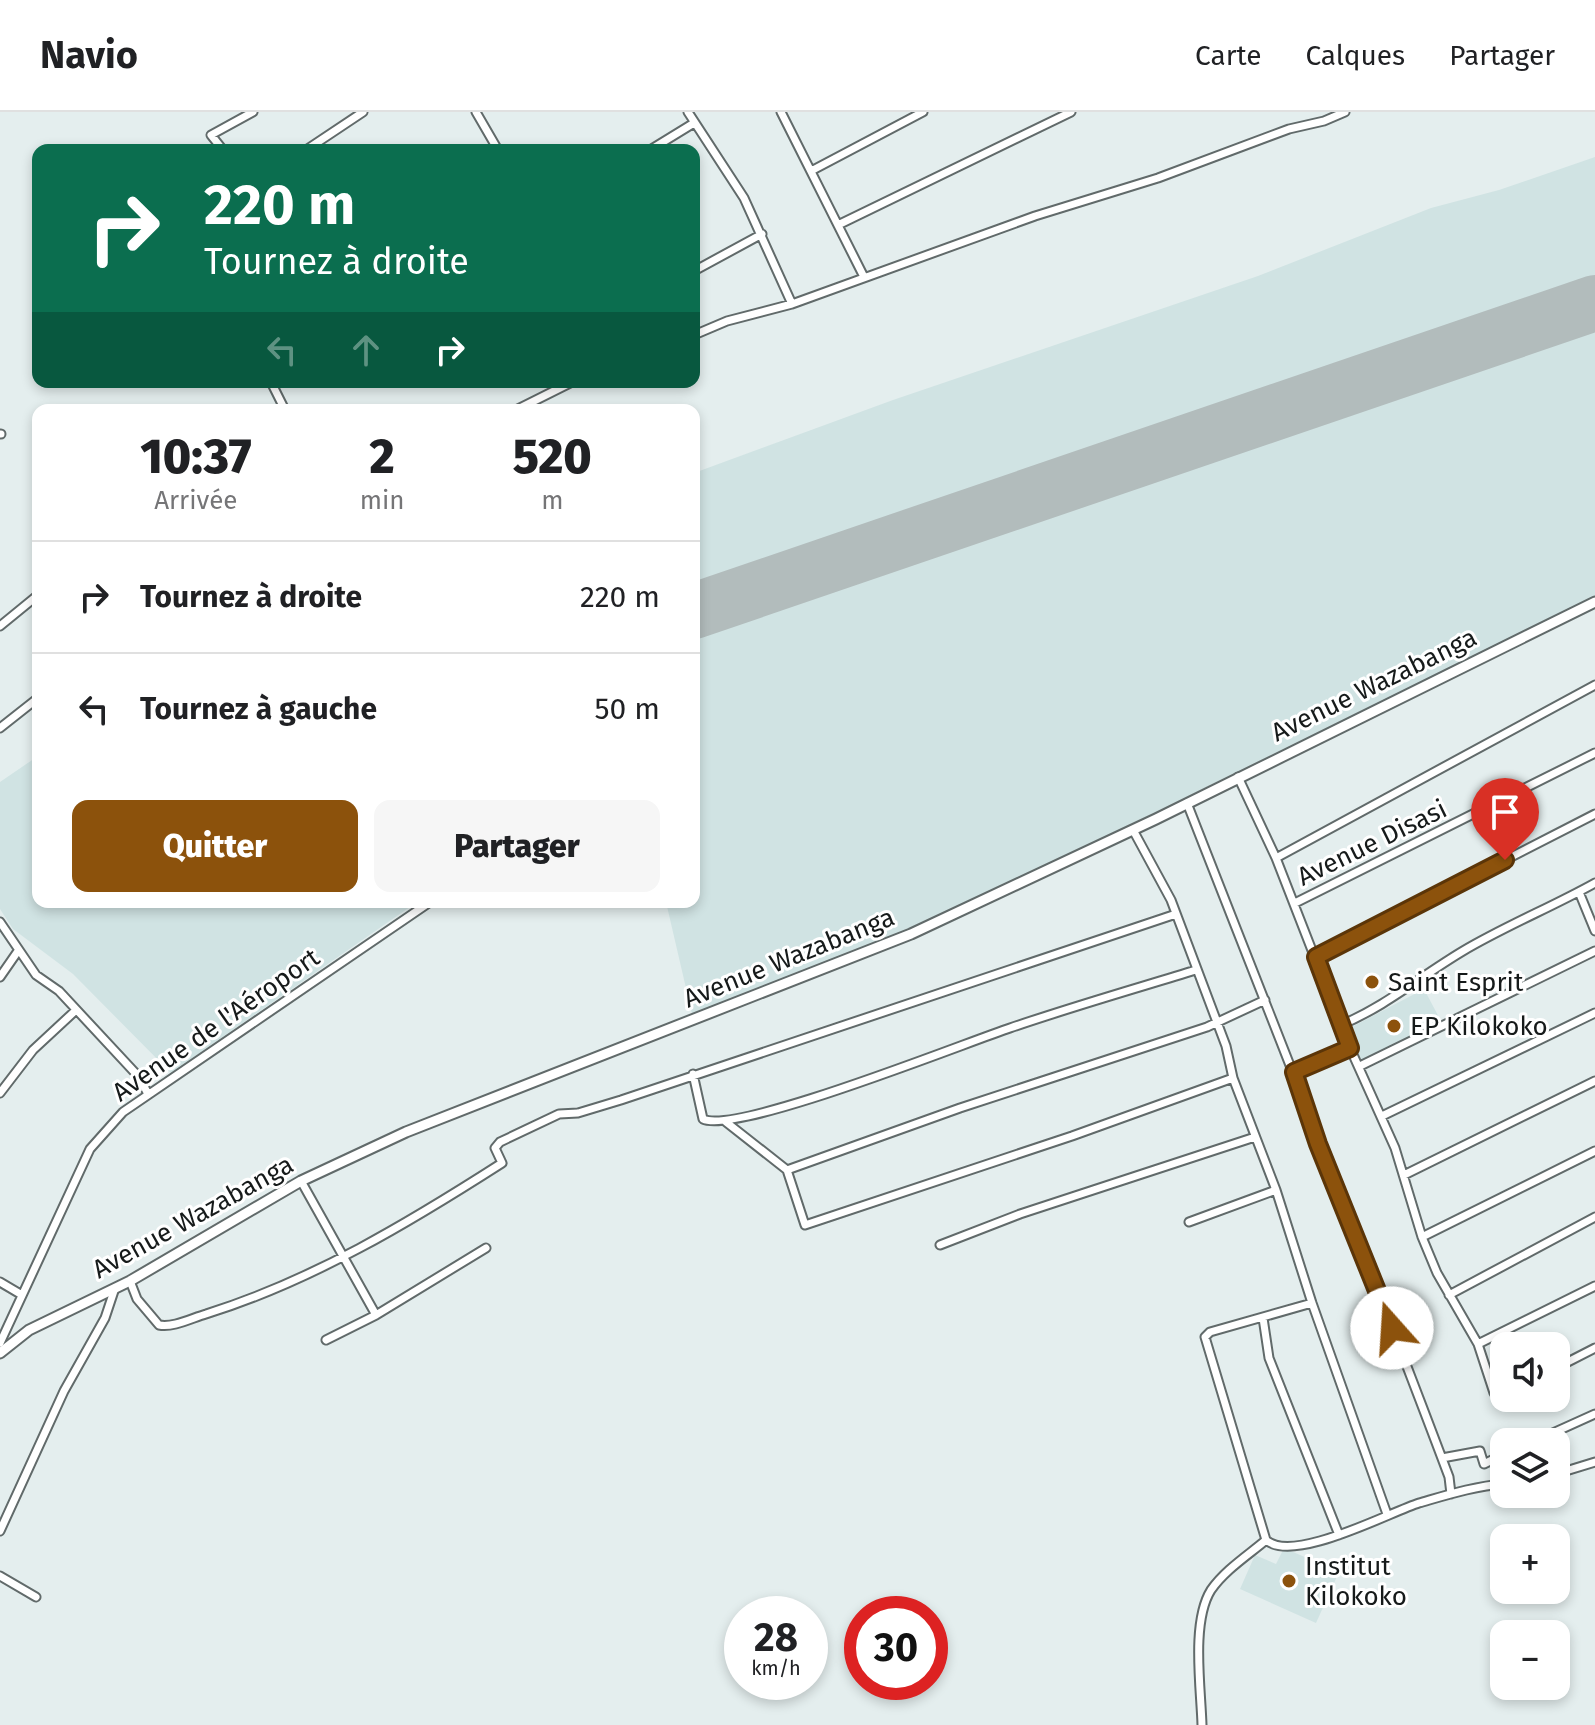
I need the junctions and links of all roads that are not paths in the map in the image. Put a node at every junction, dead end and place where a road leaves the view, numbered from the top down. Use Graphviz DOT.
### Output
graph roads {
  1 [pos="253,112"];
  2 [pos="363,112"];
  3 [pos="476,112"];
  4 [pos="688,112"];
  5 [pos="781,112"];
  6 [pos="923,112"];
  7 [pos="1071,112"];
  8 [pos="1345,112"];
  9 [pos="694,123"];
  10 [pos="218,144"];
  11 [pos="315,144"];
  12 [pos="495,144"];
  13 [pos="660,144"];
  14 [pos="811,171"];
  15 [pos="840,224"];
  16 [pos="762,234"];
  17 [pos="700,268"];
  18 [pos="864,277"];
  19 [pos="792,304"];
  20 [pos="700,333"];
  21 [pos="560,388"];
  22 [pos="528,404"];
  23 [pos="32,600"];
  24 [pos="1595,602"];
  25 [pos="0,626"];
  26 [pos="1595,685"];
  27 [pos="32,703"];
  28 [pos="0,728"];
  29 [pos="1595,753"];
  30 [pos="1238,777"];
  31 [pos="1187,803"];
  32 [pos="1595,814"];
  33 [pos="1133,830"];
  34 [pos="1276,858"];
  35 [pos="1595,883"];
  36 [pos="1579,892"];
  37 [pos="1295,903"];
  38 [pos="421,908"];
  39 [pos="1176,914"];
  40 [pos="0,922"];
  41 [pos="1595,931"];
  42 [pos="18,951"];
  43 [pos="1595,951"];
  44 [pos="1316,957"];
  45 [pos="1196,970"];
  46 [pos="0,977"];
  47 [pos="1265,1000"];
  48 [pos="75,1011"];
  49 [pos="1595,1013"];
  50 [pos="1216,1022"];
  51 [pos="1341,1025"];
  52 [pos="1350,1048"];
  53 [pos="1360,1066"];
  54 [pos="1294,1072"];
  55 [pos="693,1074"];
  56 [pos="1233,1078"];
  57 [pos="1595,1081"];
  58 [pos="0,1093"];
  59 [pos="148,1094"];
  60 [pos="1382,1116"];
  61 [pos="726,1122"];
  62 [pos="1255,1137"];
  63 [pos="1595,1151"];
  64 [pos="787,1170"];
  65 [pos="1404,1175"];
  66 [pos="301,1181"];
  67 [pos="1276,1190"];
  68 [pos="1595,1217"];
  69 [pos="1189,1222"];
  70 [pos="1422,1237"];
  71 [pos="940,1245"];
  72 [pos="486,1248"];
  73 [pos="345,1255"];
  74 [pos="130,1281"];
  75 [pos="0,1282"];
  76 [pos="1595,1286"];
  77 [pos="115,1288"];
  78 [pos="22,1295"];
  79 [pos="1449,1295"];
  80 [pos="1312,1303"];
  81 [pos="376,1315"];
  82 [pos="1263,1318"];
  83 [pos="326,1340"];
  84 [pos="0,1343"];
  85 [pos="1478,1344"];
  86 [pos="1595,1348"];
  87 [pos="0,1353"];
  88 [pos="1570,1361"];
  89 [pos="1490,1381"];
  90 [pos="1595,1414"];
  91 [pos="1564,1428"];
  92 [pos="1442,1458"];
  93 [pos="1490,1461"];
  94 [pos="1595,1462"];
  95 [pos="1570,1470"];
  96 [pos="1490,1487"];
  97 [pos="1451,1494"];
  98 [pos="1387,1514"];
  99 [pos="0,1531"];
  100 [pos="1339,1535"];
  101 [pos="1266,1540"];
  102 [pos="0,1576"];
  103 [pos="36,1597"];
  104 [pos="1202,1725"];
  1 -- 10 [label="street"];
  2 -- 11 [label="street"];
  3 -- 12 [label="street"];
  4 -- 9 [label="street"];
  5 -- 14 [label="street"];
  6 -- 14 [label="street"];
  7 -- 15 [label="street"];
  8 -- 18 [label="street"];
  9 -- 13 [label="street"];
  9 -- 16 [label="street"];
  14 -- 15 [label="street"];
  15 -- 18 [label="street"];
  16 -- 17 [label="street"];
  16 -- 19 [label="street"];
  18 -- 19 [label="street"];
  19 -- 20 [label="street"];
  21 -- 22 [label="street"];
  23 -- 25 [label="street"];
  24 -- 30 [label="main road, Avenue Wazabanga"];
  26 -- 34 [label="street"];
  27 -- 28 [label="street"];
  29 -- 37 [label="street, Avenue Disasi"];
  30 -- 31 [label="main road, Avenue Wazabanga"];
  30 -- 34 [label="street"];
  31 -- 33 [label="main road, Avenue Wazabanga"];
  31 -- 47 [label="street"];
  32 -- 44 [label="street"];
  33 -- 39 [label="street"];
  33 -- 66 [label="main road, Avenue Wazabanga"];
  34 -- 37 [label="street"];
  35 -- 36 [label="street"];
  36 -- 41 [label="street"];
  36 -- 51 [label="street"];
  37 -- 44 [label="street"];
  38 -- 59 [label="street, Avenue de l'Aéroport"];
  39 -- 45 [label="street"];
  39 -- 55 [label="street"];
  40 -- 42 [label="street"];
  42 -- 46 [label="street"];
  42 -- 48 [label="street"];
  43 -- 53 [label="street"];
  44 -- 51 [label="street"];
  45 -- 50 [label="street"];
  45 -- 61 [label="street"];
  47 -- 50 [label="street"];
  47 -- 54 [label="street"];
  48 -- 58 [label="street"];
  48 -- 59 [label="street"];
  49 -- 60 [label="street"];
  50 -- 56 [label="street"];
  50 -- 64 [label="street"];
  51 -- 52 [label="street"];
  52 -- 53 [label="street"];
  52 -- 54 [label="street"];
  53 -- 60 [label="street"];
  54 -- 92 [label="street"];
  55 -- 61 [label="street"];
  55 -- 73 [label="street"];
  56 -- 62 [label="street"];
  56 -- 64 [label="street"];
  57 -- 65 [label="street"];
  59 -- 78 [label="street, Avenue de l'Aéroport"];
  60 -- 65 [label="street"];
  61 -- 64 [label="street"];
  62 -- 67 [label="street"];
  62 -- 71 [label="street"];
  63 -- 70 [label="street"];
  65 -- 70 [label="street"];
  66 -- 73 [label="street"];
  66 -- 74 [label="main road, Avenue Wazabanga"];
  67 -- 69 [label="street"];
  67 -- 80 [label="street"];
  68 -- 79 [label="street"];
  70 -- 79 [label="street"];
  72 -- 81 [label="street"];
  73 -- 74 [label="street"];
  73 -- 81 [label="street"];
  74 -- 77 [label="main road, Avenue Wazabanga"];
  75 -- 78 [label="street"];
  76 -- 85 [label="street"];
  77 -- 87 [label="main road, Avenue Wazabanga"];
  77 -- 99 [label="street"];
  78 -- 84 [label="street, Avenue de l'Aéroport"];
  79 -- 85 [label="street"];
  80 -- 82 [label="street"];
  80 -- 98 [label="street"];
  81 -- 83 [label="street"];
  82 -- 100 [label="street"];
  82 -- 101 [label="street"];
  85 -- 89 [label="street"];
  86 -- 88 [label="street"];
  90 -- 91 [label="street"];
  92 -- 93 [label="street"];
  92 -- 97 [label="street"];
  94 -- 95 [label="street"];
  96 -- 97 [label="street"];
  97 -- 98 [label="street"];
  98 -- 100 [label="street"];
  100 -- 101 [label="street"];
  101 -- 104 [label="street"];
  102 -- 103 [label="street"];
}
